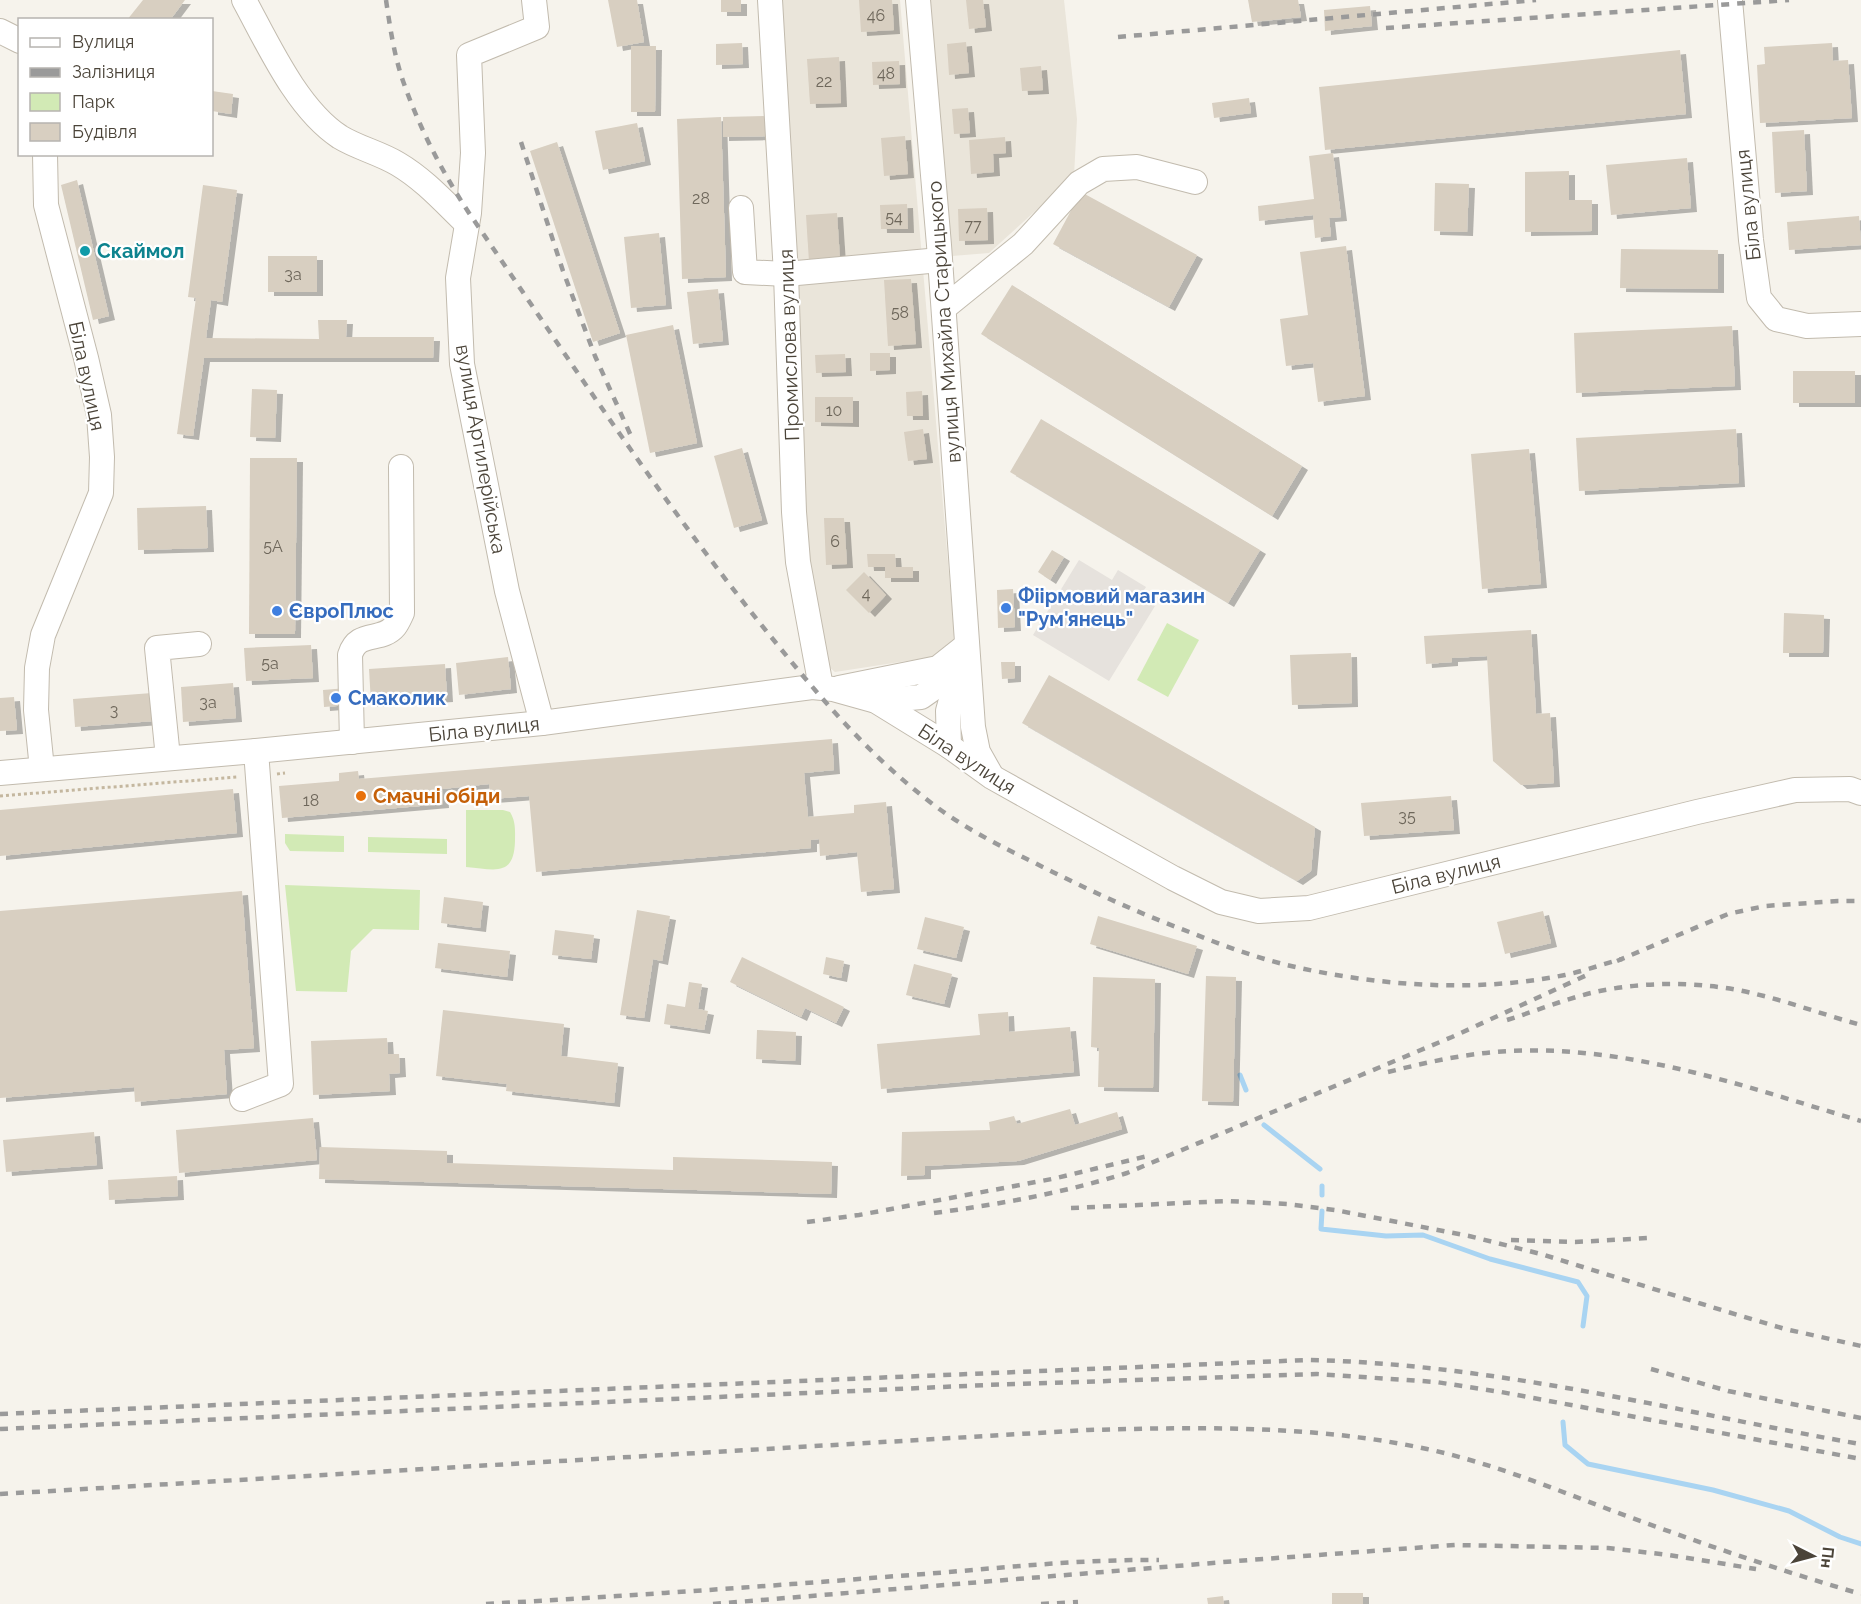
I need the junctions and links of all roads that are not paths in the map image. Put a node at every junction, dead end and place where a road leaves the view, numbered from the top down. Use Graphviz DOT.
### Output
graph roads {
  1 [pos="244,0"];
  2 [pos="534,0"];
  3 [pos="770,0"];
  4 [pos="918,0"];
  5 [pos="1730,0"];
  6 [pos="0,31"];
  7 [pos="18,41"];
  8 [pos="45,156"];
  9 [pos="1195,182"];
  10 [pos="741,208"];
  11 [pos="467,224"];
  12 [pos="940,260"];
  13 [pos="786,274"];
  14 [pos="944,308"];
  15 [pos="1861,324"];
  16 [pos="401,467"];
  17 [pos="199,644"];
  18 [pos="967,645"];
  19 [pos="827,688"];
  20 [pos="876,701"];
  21 [pos="542,723"];
  22 [pos="352,742"];
  23 [pos="949,746"];
  24 [pos="256,751"];
  25 [pos="168,758"];
  26 [pos="42,769"];
  27 [pos="0,772"];
  28 [pos="992,777"];
  29 [pos="1861,792"];
  30 [pos="242,1099"];
  1 -- 11 [label="street"];
  2 -- 11 [label="street, вулиця Артилерійська"];
  3 -- 13 [label="street, Промислова вулиця"];
  4 -- 12 [label="street, вулиця Михайла Старицького"];
  5 -- 15 [label="street, Біла вулиця"];
  6 -- 7 [label="street"];
  8 -- 26 [label="street, Біла вулиця"];
  9 -- 14 [label="street"];
  10 -- 13 [label="street"];
  11 -- 21 [label="street, вулиця Артилерійська"];
  12 -- 13 [label="street"];
  12 -- 14 [label="street, вулиця Михайла Старицького"];
  13 -- 19 [label="street, Промислова вулиця"];
  14 -- 18 [label="street, вулиця Михайла Старицького"];
  16 -- 22 [label="street"];
  17 -- 25 [label="street"];
  18 -- 19 [label="street"];
  18 -- 20 [label="street"];
  18 -- 23 [label="street, вулиця Михайла Старицького"];
  18 -- 28 [label="street, вулиця Михайла Старицького"];
  19 -- 20 [label="street, Біла вулиця"];
  19 -- 21 [label="street, Біла вулиця"];
  20 -- 23 [label="street, Біла вулиця"];
  21 -- 22 [label="street, Біла вулиця"];
  22 -- 24 [label="street, Біла вулиця"];
  23 -- 28 [label="street, Біла вулиця"];
  24 -- 25 [label="street, Біла вулиця"];
  24 -- 30 [label="street"];
  25 -- 26 [label="street, Біла вулиця"];
  26 -- 27 [label="street, Біла вулиця"];
  28 -- 29 [label="street, Біла вулиця"];
}
